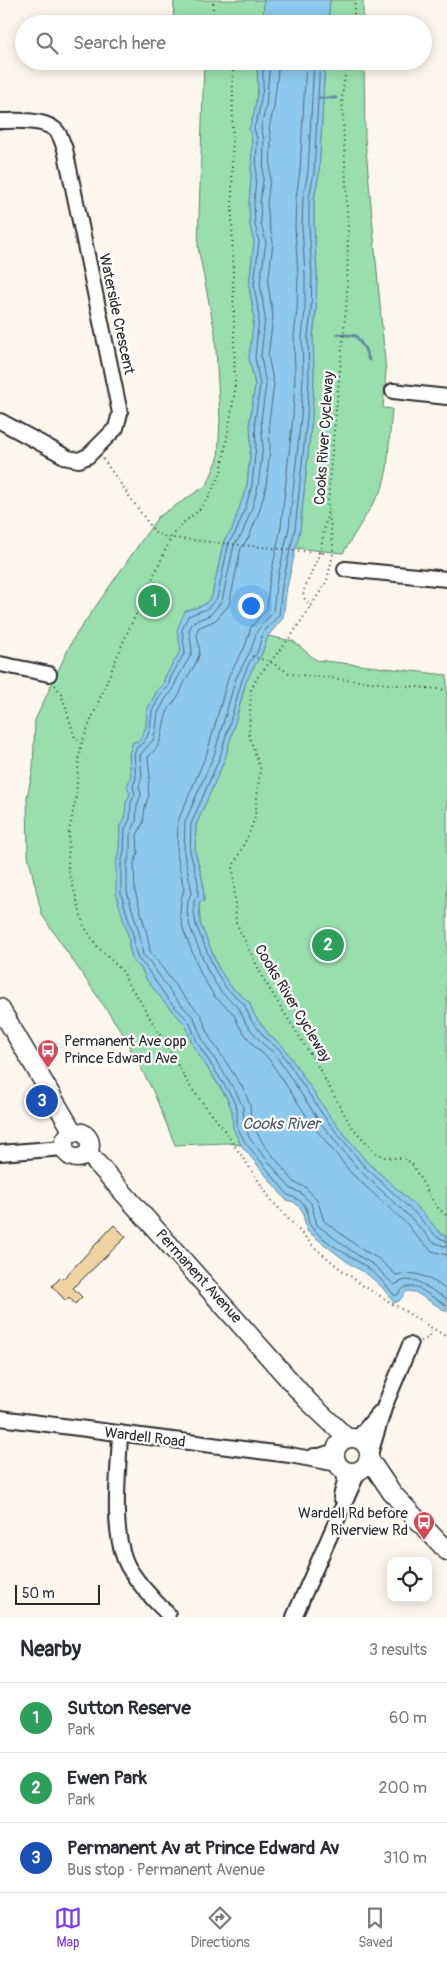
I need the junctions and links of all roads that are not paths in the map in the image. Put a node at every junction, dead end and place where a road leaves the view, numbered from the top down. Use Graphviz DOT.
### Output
graph roads {
  1 [pos="0,120"];
  2 [pos="393,391"];
  3 [pos="447,397"];
  4 [pos="0,421"];
  5 [pos="345,569"];
  6 [pos="447,579"];
  7 [pos="0,664"];
  8 [pos="48,674"];
  9 [pos="0,1008"];
  10 [pos="73,1132"];
  11 [pos="64,1148"];
  12 [pos="0,1153"];
  13 [pos="88,1153"];
  14 [pos="410,1345"];
  15 [pos="385,1404"];
  16 [pos="0,1418"];
  17 [pos="120,1433"];
  18 [pos="352,1456"];
  19 [pos="446,1548"];
  20 [pos="168,1614"];
  21 [pos="294,1617"];
  1 -- 4 [label="street, Waterside Crescent"];
  2 -- 3 [label="street"];
  5 -- 6 [label="street"];
  7 -- 8 [label="street"];
  9 -- 10 [label="main road"];
  10 -- 11 [label="main road"];
  10 -- 13 [label="main road"];
  11 -- 12 [label="street"];
  11 -- 13 [label="main road"];
  13 -- 18 [label="main road, Permanent Avenue"];
  14 -- 15 [label="street"];
  15 -- 18 [label="street"];
  15 -- 18 [label="street"];
  16 -- 17 [label="street, Wardell Road"];
  17 -- 18 [label="street, Wardell Road"];
  17 -- 20 [label="street"];
  18 -- 19 [label="main road"];
  18 -- 21 [label="street"];
}
